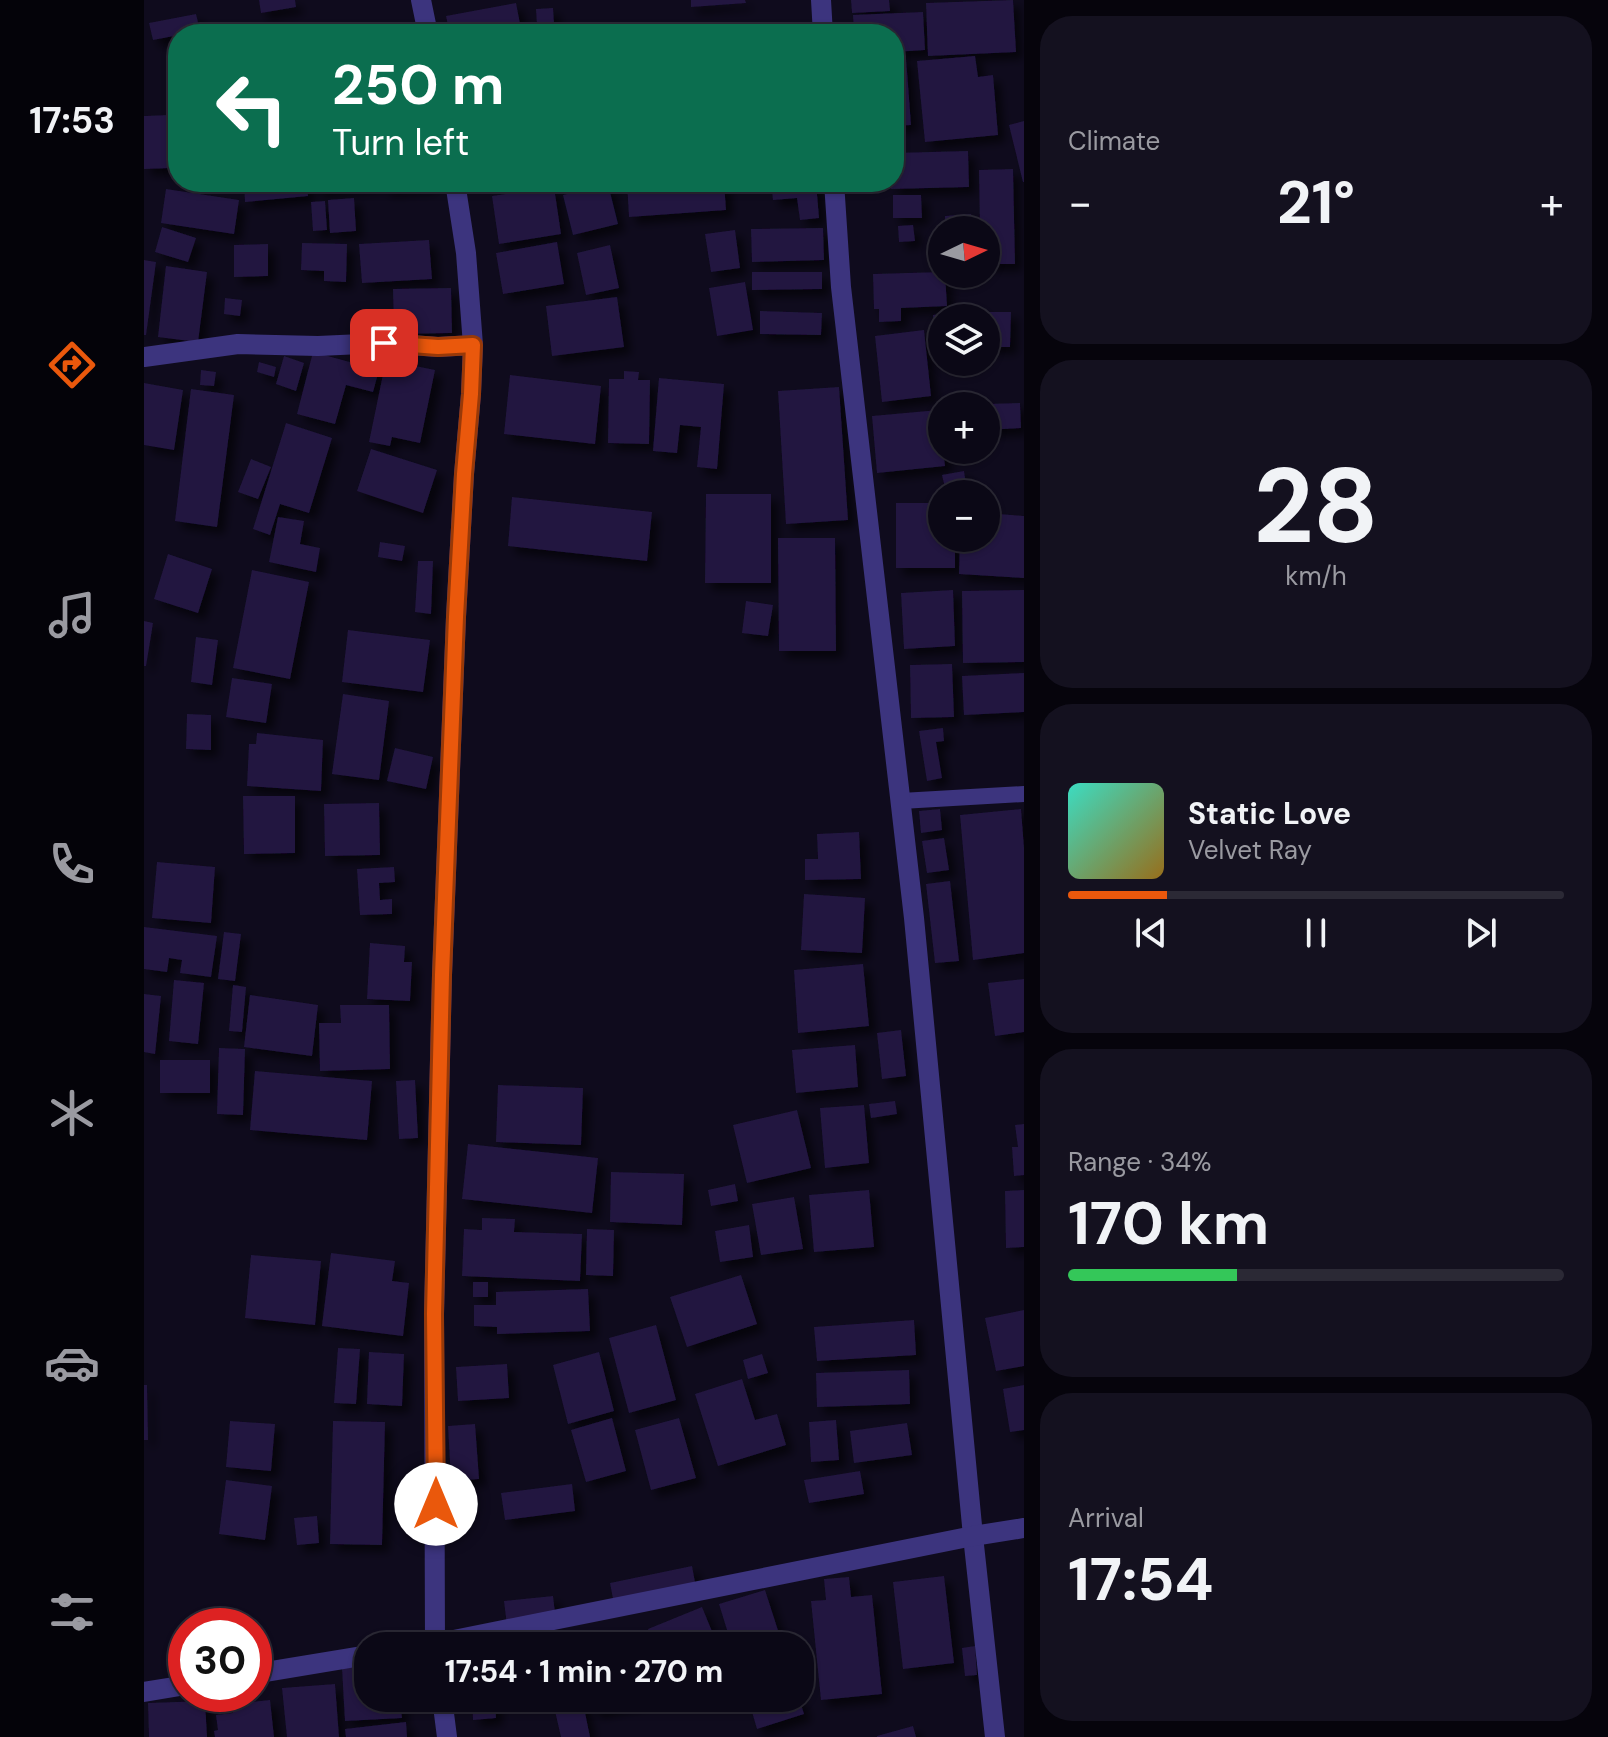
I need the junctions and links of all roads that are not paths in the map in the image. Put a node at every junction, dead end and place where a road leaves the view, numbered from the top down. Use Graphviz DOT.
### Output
graph roads {
  1 [pos="421,0"];
  2 [pos="821,0"];
  3 [pos="426,24"];
  4 [pos="822,24"];
  5 [pos="457,192"];
  6 [pos="835,192"];
  7 [pos="473,345"];
  8 [pos="144,357"];
  9 [pos="1024,794"];
  10 [pos="901,801"];
  11 [pos="1024,1528"];
  12 [pos="973,1536"];
  13 [pos="432,1632"];
  14 [pos="497,1632"];
  15 [pos="354,1657"];
  16 [pos="272,1671"];
  17 [pos="168,1688"];
  18 [pos="144,1692"];
  19 [pos="444,1712"];
  20 [pos="447,1737"];
  21 [pos="995,1737"];
  1 -- 3 [label="street"];
  2 -- 4 [label="street"];
  5 -- 7 [label="street"];
  6 -- 10 [label="street"];
  7 -- 8 [label="street"];
  7 -- 13 [label="street"];
  9 -- 10 [label="lane"];
  10 -- 12 [label="street"];
  11 -- 12 [label="street"];
  12 -- 14 [label="street"];
  12 -- 21 [label="street"];
  15 -- 16 [label="street"];
  17 -- 18 [label="street"];
  19 -- 20 [label="street"];
}
